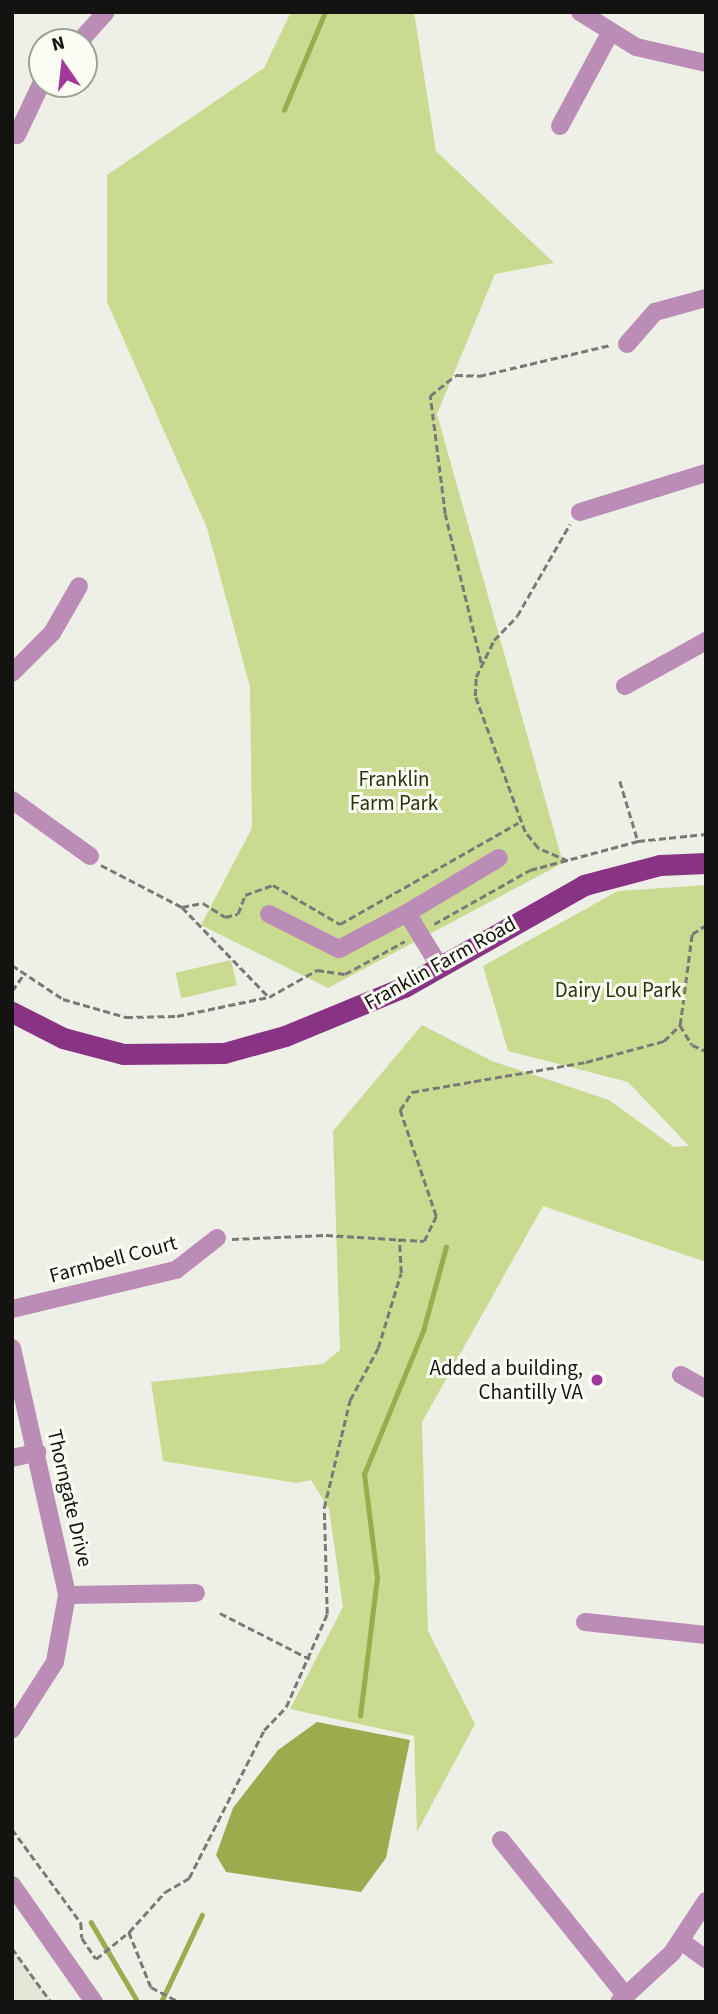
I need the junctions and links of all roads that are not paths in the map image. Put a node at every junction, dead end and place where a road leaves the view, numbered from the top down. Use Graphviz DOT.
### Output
graph roads {
  1 [pos="106,12"];
  2 [pos="580,12"];
  3 [pos="92,28"];
  4 [pos="609,35"];
  5 [pos="706,63"];
  6 [pos="34,98"];
  7 [pos="560,125"];
  8 [pos="17,135"];
  9 [pos="706,298"];
  10 [pos="627,344"];
  11 [pos="706,472"];
  12 [pos="580,513"];
  13 [pos="79,586"];
  14 [pos="706,641"];
  15 [pos="12,673"];
  16 [pos="625,686"];
  17 [pos="12,800"];
  18 [pos="90,856"];
  19 [pos="499,858"];
  20 [pos="706,863"];
  21 [pos="407,913"];
  22 [pos="269,914"];
  23 [pos="440,967"];
  24 [pos="14,1017"];
  25 [pos="217,1238"];
  26 [pos="12,1309"];
  27 [pos="12,1349"];
  28 [pos="681,1375"];
  29 [pos="706,1389"];
  30 [pos="37,1452"];
  31 [pos="12,1458"];
  32 [pos="196,1593"];
  33 [pos="67,1595"];
  34 [pos="584,1622"];
  35 [pos="706,1635"];
  36 [pos="12,1729"];
  37 [pos="501,1840"];
  38 [pos="12,1885"];
  39 [pos="706,1901"];
  40 [pos="681,1941"];
  41 [pos="706,1959"];
  42 [pos="623,1999"];
  43 [pos="94,2002"];
  1 -- 3 [label="street"];
  2 -- 4 [label="street"];
  4 -- 5 [label="street"];
  4 -- 7 [label="street"];
  6 -- 8 [label="street"];
  9 -- 10 [label="street"];
  11 -- 12 [label="street"];
  13 -- 15 [label="street"];
  14 -- 16 [label="street"];
  17 -- 18 [label="street"];
  19 -- 21 [label="street"];
  20 -- 23 [label="main road, Franklin Farm Road"];
  21 -- 22 [label="street"];
  21 -- 23 [label="street"];
  23 -- 24 [label="main road, Franklin Farm Road"];
  25 -- 26 [label="street, Farmbell Court"];
  27 -- 30 [label="street, Thorngate Drive"];
  28 -- 29 [label="street"];
  30 -- 31 [label="street"];
  30 -- 33 [label="street, Thorngate Drive"];
  32 -- 33 [label="street"];
  33 -- 36 [label="street, Thorngate Drive"];
  34 -- 35 [label="street"];
  37 -- 42 [label="street"];
  38 -- 43 [label="street"];
  39 -- 40 [label="street"];
  40 -- 41 [label="street"];
  40 -- 42 [label="street"];
}
